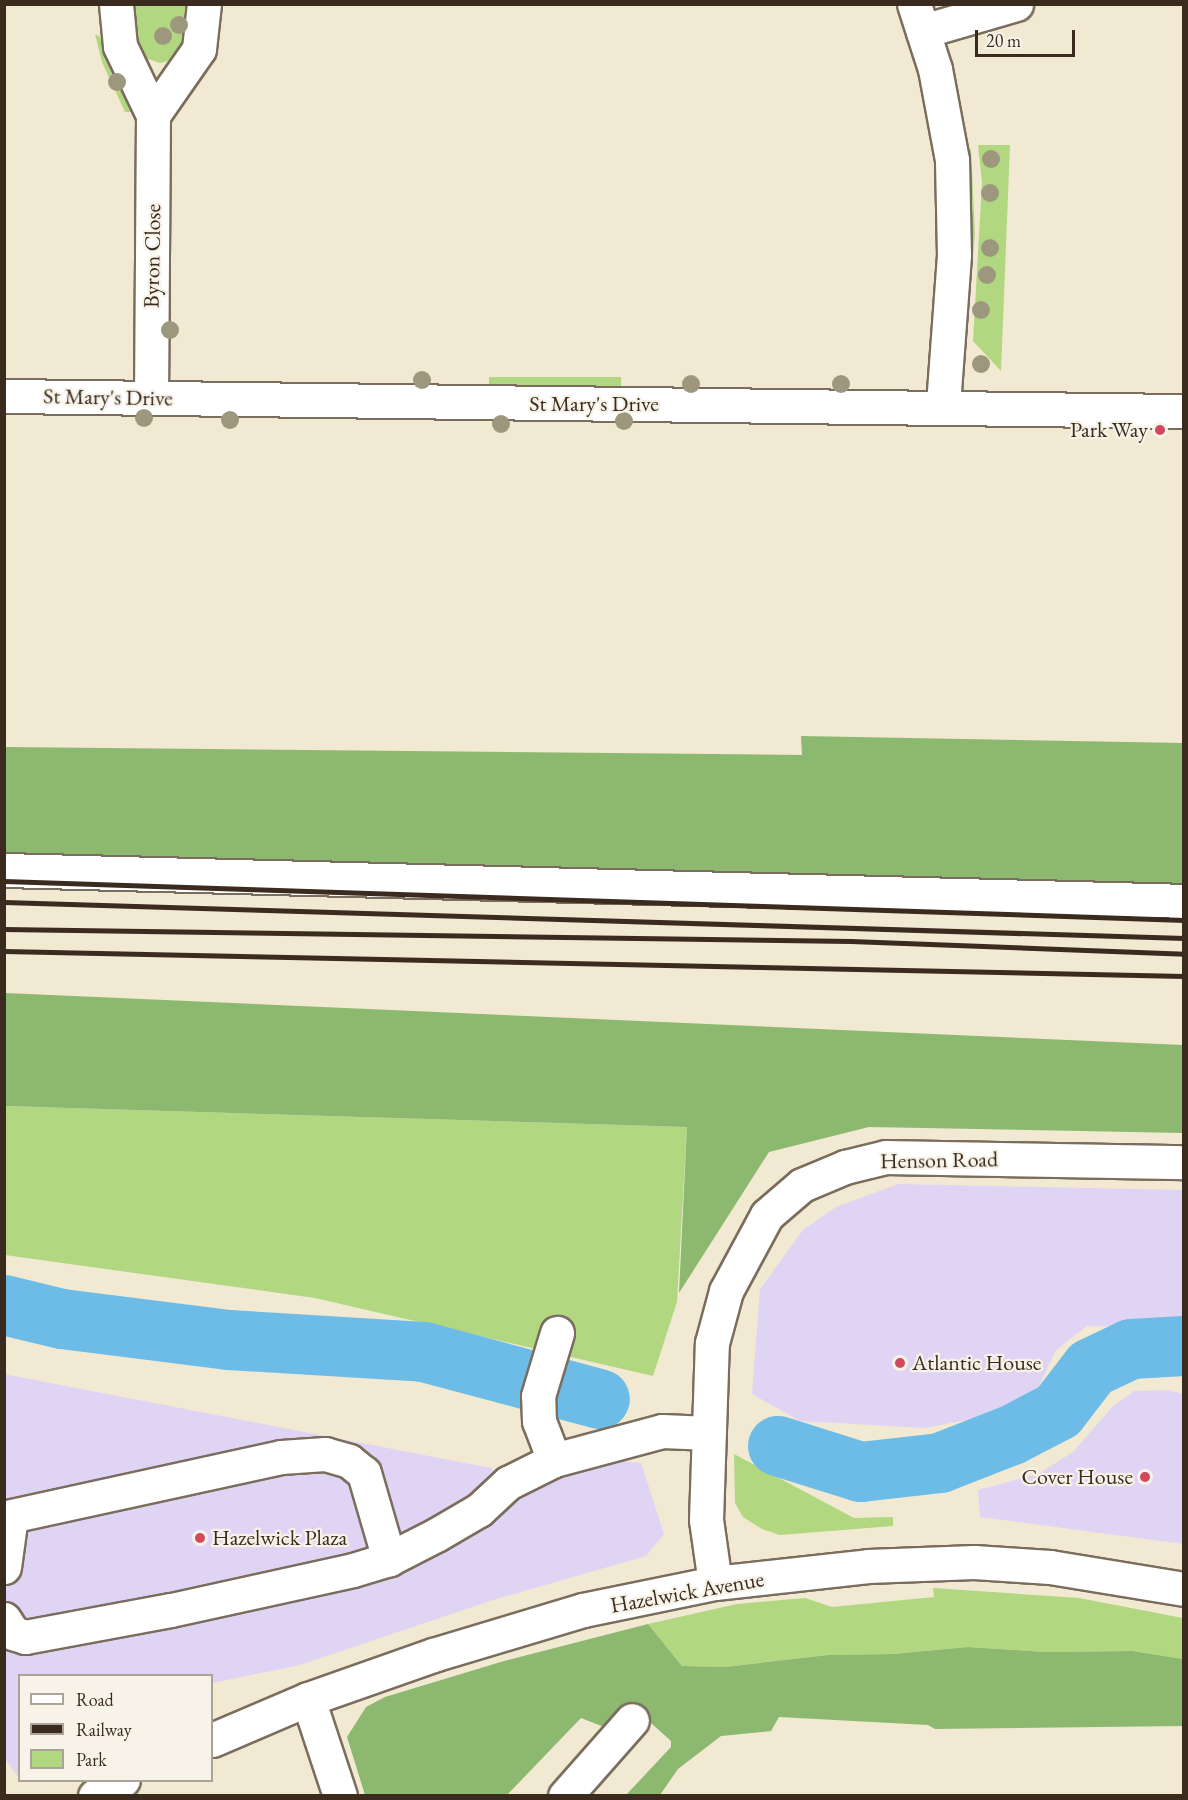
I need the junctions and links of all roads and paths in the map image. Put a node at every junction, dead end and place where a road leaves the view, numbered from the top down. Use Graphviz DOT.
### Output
graph roads {
  1 [pos="116,4"];
  2 [pos="204,4"];
  3 [pos="1016,4"];
  4 [pos="919,18"];
  5 [pos="153,115"];
  6 [pos="4,396"];
  7 [pos="151,398"];
  8 [pos="943,405"];
  9 [pos="1184,411"];
  10 [pos="4,870"];
  11 [pos="1184,901"];
  12 [pos="1184,1162"];
  13 [pos="557,1333"];
  14 [pos="709,1433"];
  15 [pos="554,1460"];
  16 [pos="389,1559"];
  17 [pos="4,1567"];
  18 [pos="715,1583"];
  19 [pos="1184,1588"];
  20 [pos="4,1619"];
  21 [pos="308,1699"];
  22 [pos="632,1720"];
  23 [pos="213,1740"];
  24 [pos="120,1782"];
  25 [pos="95,1796"];
  26 [pos="340,1796"];
  27 [pos="565,1796"];
  1 -- 5 [label="street, Byron Close"];
  2 -- 5 [label="street"];
  3 -- 4 [label="street"];
  4 -- 8 [label="street"];
  5 -- 7 [label="street, Byron Close"];
  6 -- 7 [label="street, St Mary's Drive"];
  7 -- 8 [label="street, St Mary's Drive"];
  8 -- 9 [label="street, St Mary's Drive"];
  10 -- 11 [label="street"];
  12 -- 14 [label="street, Henson Road"];
  13 -- 15 [label="street"];
  14 -- 15 [label="street"];
  14 -- 18 [label="street, Henson Road"];
  15 -- 16 [label="street"];
  16 -- 17 [label="street"];
  16 -- 20 [label="street"];
  18 -- 19 [label="street, Hazelwick Avenue"];
  18 -- 21 [label="street, Hazelwick Avenue"];
  21 -- 23 [label="street, Hazelwick Avenue"];
  21 -- 26 [label="street"];
  22 -- 27 [label="street"];
  24 -- 25 [label="street"];
}
